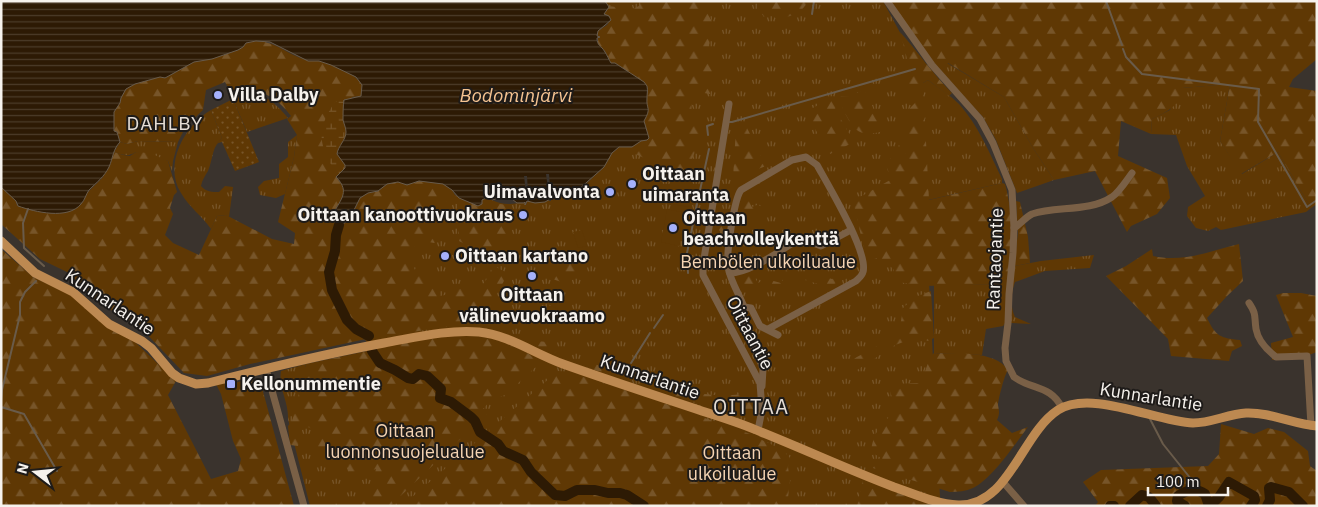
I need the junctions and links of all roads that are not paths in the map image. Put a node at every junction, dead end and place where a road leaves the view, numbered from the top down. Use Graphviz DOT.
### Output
graph roads {
  1 [pos="887,1"];
  2 [pos="729,104"];
  3 [pos="1132,173"];
  4 [pos="1014,228"];
  5 [pos="851,230"];
  6 [pos="1,241"];
  7 [pos="730,273"];
  8 [pos="1249,302"];
  9 [pos="744,307"];
  10 [pos="768,329"];
  11 [pos="778,335"];
  12 [pos="266,368"];
  13 [pos="761,389"];
  14 [pos="1062,408"];
  15 [pos="1314,426"];
  16 [pos="758,430"];
  17 [pos="1003,482"];
  18 [pos="304,506"];
  19 [pos="1024,506"];
  1 -- 4 [label="street, Rantaojantie"];
  2 -- 13 [label="street, Oittaantie"];
  3 -- 4 [label="street"];
  4 -- 14 [label="street, Rantaojantie"];
  5 -- 7 [label="street"];
  5 -- 7 [label="street"];
  5 -- 10 [label="street"];
  6 -- 12 [label="main road, Kunnarlantie"];
  7 -- 9 [label="street"];
  8 -- 15 [label="street"];
  9 -- 10 [label="street"];
  9 -- 13 [label="street"];
  10 -- 11 [label="street"];
  12 -- 16 [label="main road, Kunnarlantie"];
  12 -- 18 [label="street"];
  13 -- 16 [label="street, Oittaantie"];
  14 -- 15 [label="main road, Kunnarlantie"];
  14 -- 17 [label="main road, Kunnarlantie"];
  16 -- 17 [label="main road, Kunnarlantie"];
  17 -- 19 [label="street"];
}
